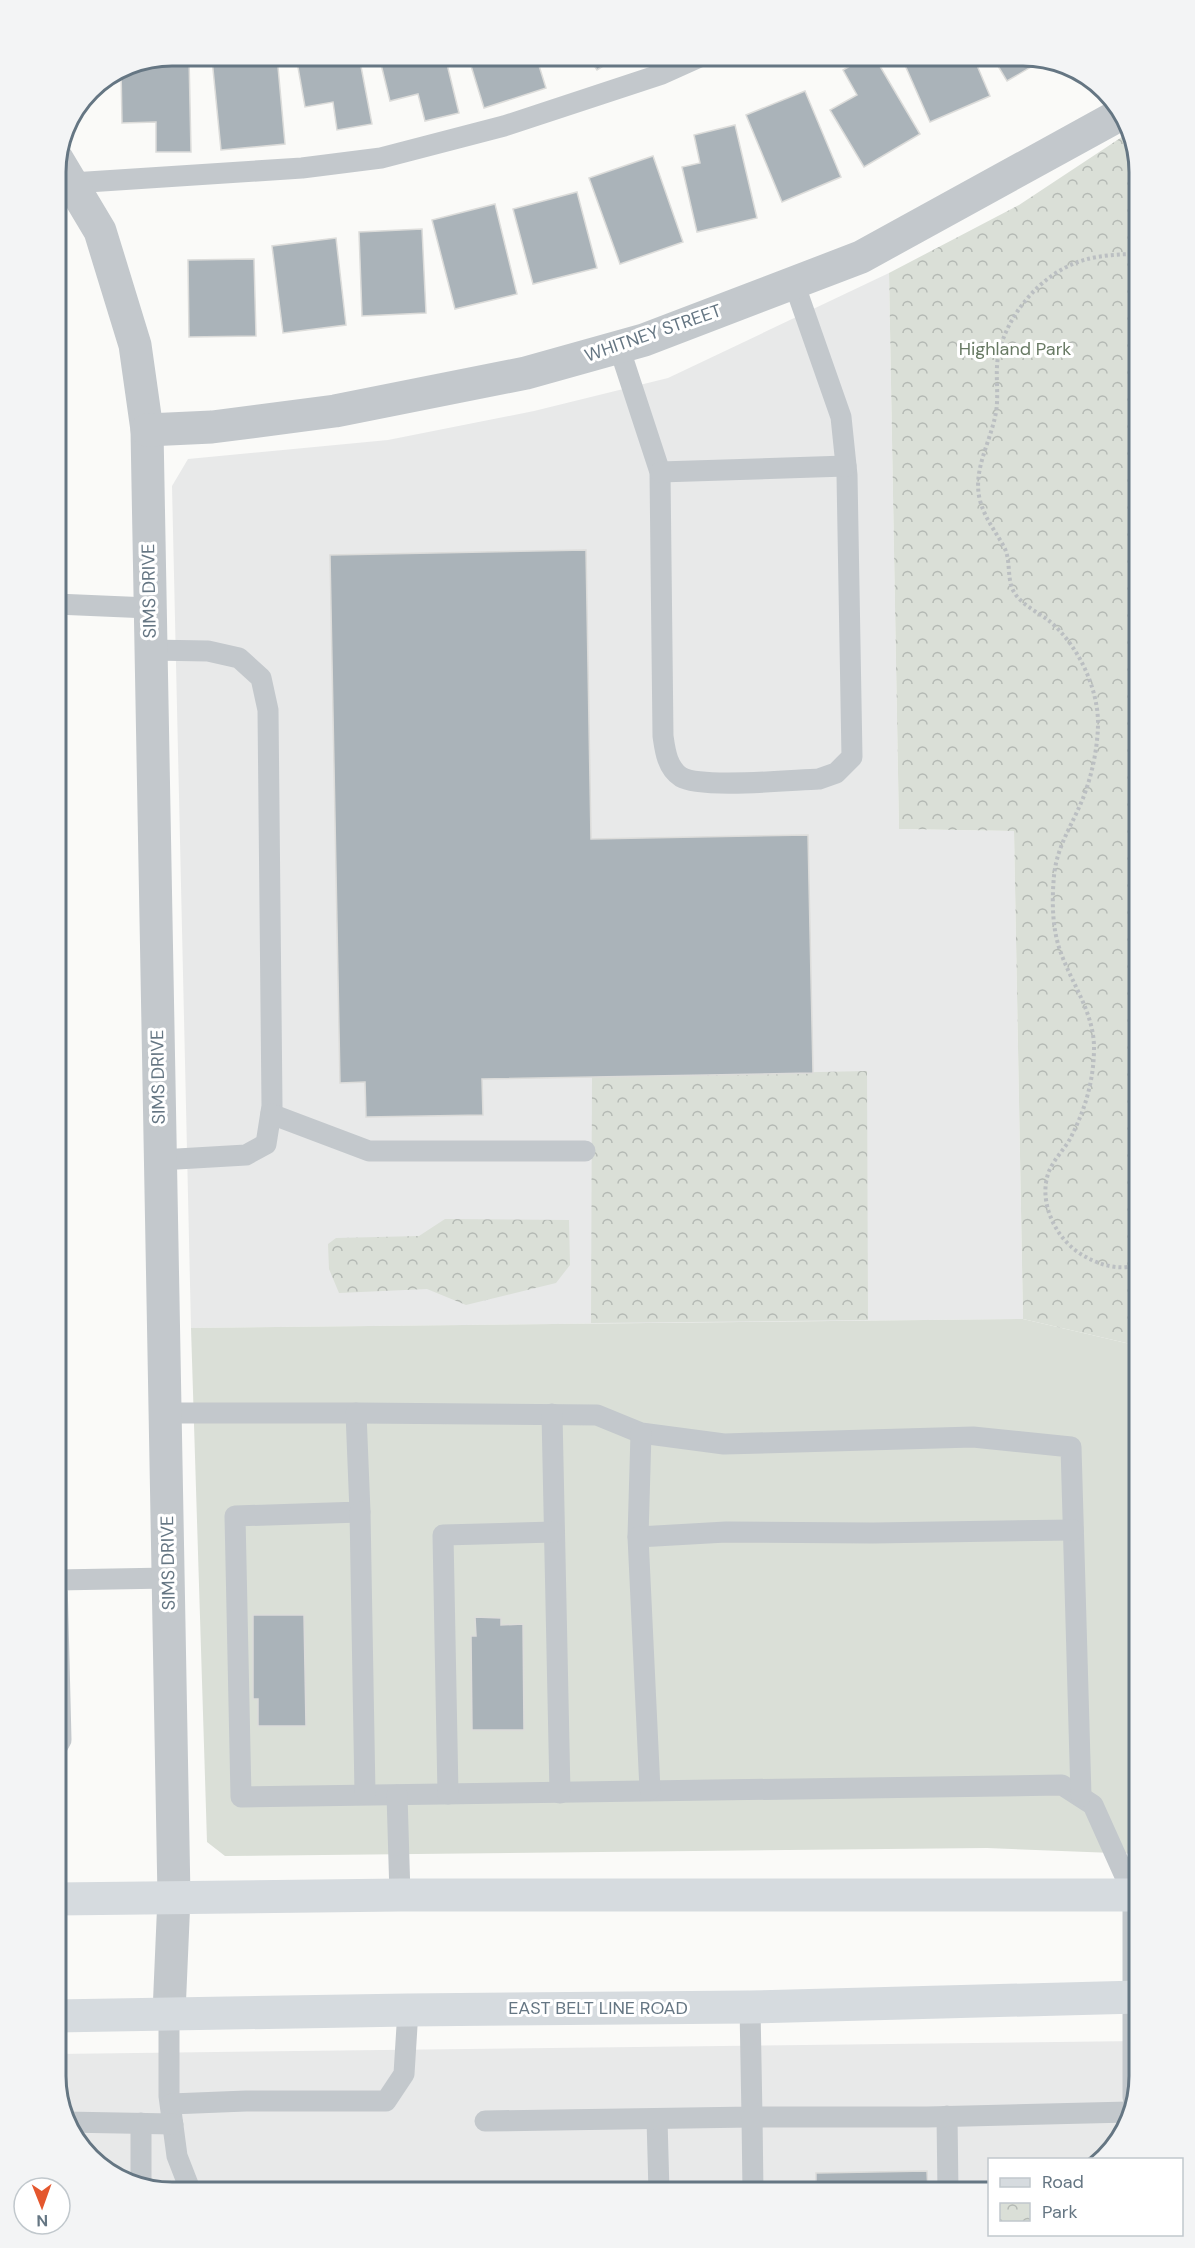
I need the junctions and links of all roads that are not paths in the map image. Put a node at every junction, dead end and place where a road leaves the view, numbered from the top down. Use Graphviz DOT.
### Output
graph roads {
  1 [pos="680,66"];
  2 [pos="1114,117"];
  3 [pos="66,171"];
  4 [pos="66,173"];
  5 [pos="794,283"];
  6 [pos="619,347"];
  7 [pos="147,430"];
  8 [pos="846,466"];
  9 [pos="660,472"];
  10 [pos="66,604"];
  11 [pos="149,608"];
  12 [pos="150,650"];
  13 [pos="271,1114"];
  14 [pos="585,1150"];
  15 [pos="160,1160"];
  16 [pos="165,1413"];
  17 [pos="356,1413"];
  18 [pos="552,1414"];
  19 [pos="641,1433"];
  20 [pos="360,1512"];
  21 [pos="1073,1530"];
  22 [pos="554,1532"];
  23 [pos="639,1536"];
  24 [pos="168,1578"];
  25 [pos="66,1580"];
  26 [pos="650,1790"];
  27 [pos="560,1792"];
  28 [pos="365,1794"];
  29 [pos="448,1794"];
  30 [pos="398,1795"];
  31 [pos="1081,1796"];
  32 [pos="1129,1879"];
  33 [pos="1129,1894"];
  34 [pos="400,1895"];
  35 [pos="174,1897"];
  36 [pos="66,1899"];
  37 [pos="1129,1997"];
  38 [pos="750,2007"];
  39 [pos="408,2010"];
  40 [pos="169,2013"];
  41 [pos="66,2016"];
  42 [pos="1122,2112"];
  43 [pos="172,2114"];
  44 [pos="947,2116"];
  45 [pos="752,2117"];
  46 [pos="657,2119"];
  47 [pos="485,2121"];
  48 [pos="77,2122"];
  49 [pos="141,2123"];
  50 [pos="141,2177"];
  51 [pos="187,2182"];
  52 [pos="659,2182"];
  53 [pos="753,2182"];
  54 [pos="948,2182"];
  1 -- 3 [label="lane"];
  2 -- 5 [label="street, WHITNEY STREET"];
  4 -- 7 [label="street, SIMS DRIVE"];
  5 -- 6 [label="street, WHITNEY STREET"];
  5 -- 8 [label="lane"];
  6 -- 7 [label="street, WHITNEY STREET"];
  6 -- 9 [label="lane"];
  7 -- 11 [label="street, SIMS DRIVE"];
  8 -- 9 [label="lane"];
  8 -- 9 [label="lane"];
  10 -- 11 [label="lane"];
  11 -- 12 [label="street, SIMS DRIVE"];
  12 -- 13 [label="lane"];
  12 -- 15 [label="street, SIMS DRIVE"];
  13 -- 14 [label="lane"];
  13 -- 15 [label="lane"];
  15 -- 16 [label="street, SIMS DRIVE"];
  16 -- 17 [label="lane"];
  16 -- 24 [label="street, SIMS DRIVE"];
  17 -- 18 [label="lane"];
  17 -- 20 [label="lane"];
  18 -- 19 [label="lane"];
  18 -- 22 [label="lane"];
  19 -- 21 [label="lane"];
  19 -- 23 [label="lane"];
  20 -- 28 [label="lane"];
  20 -- 28 [label="lane"];
  21 -- 23 [label="lane"];
  21 -- 31 [label="lane"];
  22 -- 27 [label="lane"];
  22 -- 29 [label="lane"];
  23 -- 26 [label="lane"];
  24 -- 25 [label="lane"];
  24 -- 35 [label="street, SIMS DRIVE"];
  26 -- 27 [label="lane"];
  26 -- 31 [label="lane"];
  27 -- 29 [label="lane"];
  28 -- 30 [label="lane"];
  29 -- 30 [label="lane"];
  30 -- 34 [label="lane"];
  31 -- 32 [label="lane"];
  33 -- 34 [label="main road"];
  34 -- 35 [label="main road"];
  35 -- 36 [label="main road"];
  35 -- 40 [label="street, SIMS DRIVE"];
  37 -- 38 [label="main road, EAST BELT LINE ROAD"];
  38 -- 39 [label="main road, EAST BELT LINE ROAD"];
  38 -- 45 [label="lane"];
  39 -- 40 [label="main road, EAST BELT LINE ROAD"];
  39 -- 43 [label="lane"];
  40 -- 41 [label="main road, EAST BELT LINE ROAD"];
  40 -- 43 [label="lane"];
  42 -- 44 [label="lane"];
  43 -- 49 [label="lane"];
  43 -- 51 [label="lane"];
  44 -- 45 [label="lane"];
  44 -- 54 [label="lane"];
  45 -- 46 [label="lane"];
  45 -- 53 [label="lane"];
  46 -- 47 [label="lane"];
  46 -- 52 [label="lane"];
  48 -- 49 [label="lane"];
  49 -- 50 [label="lane"];
}
